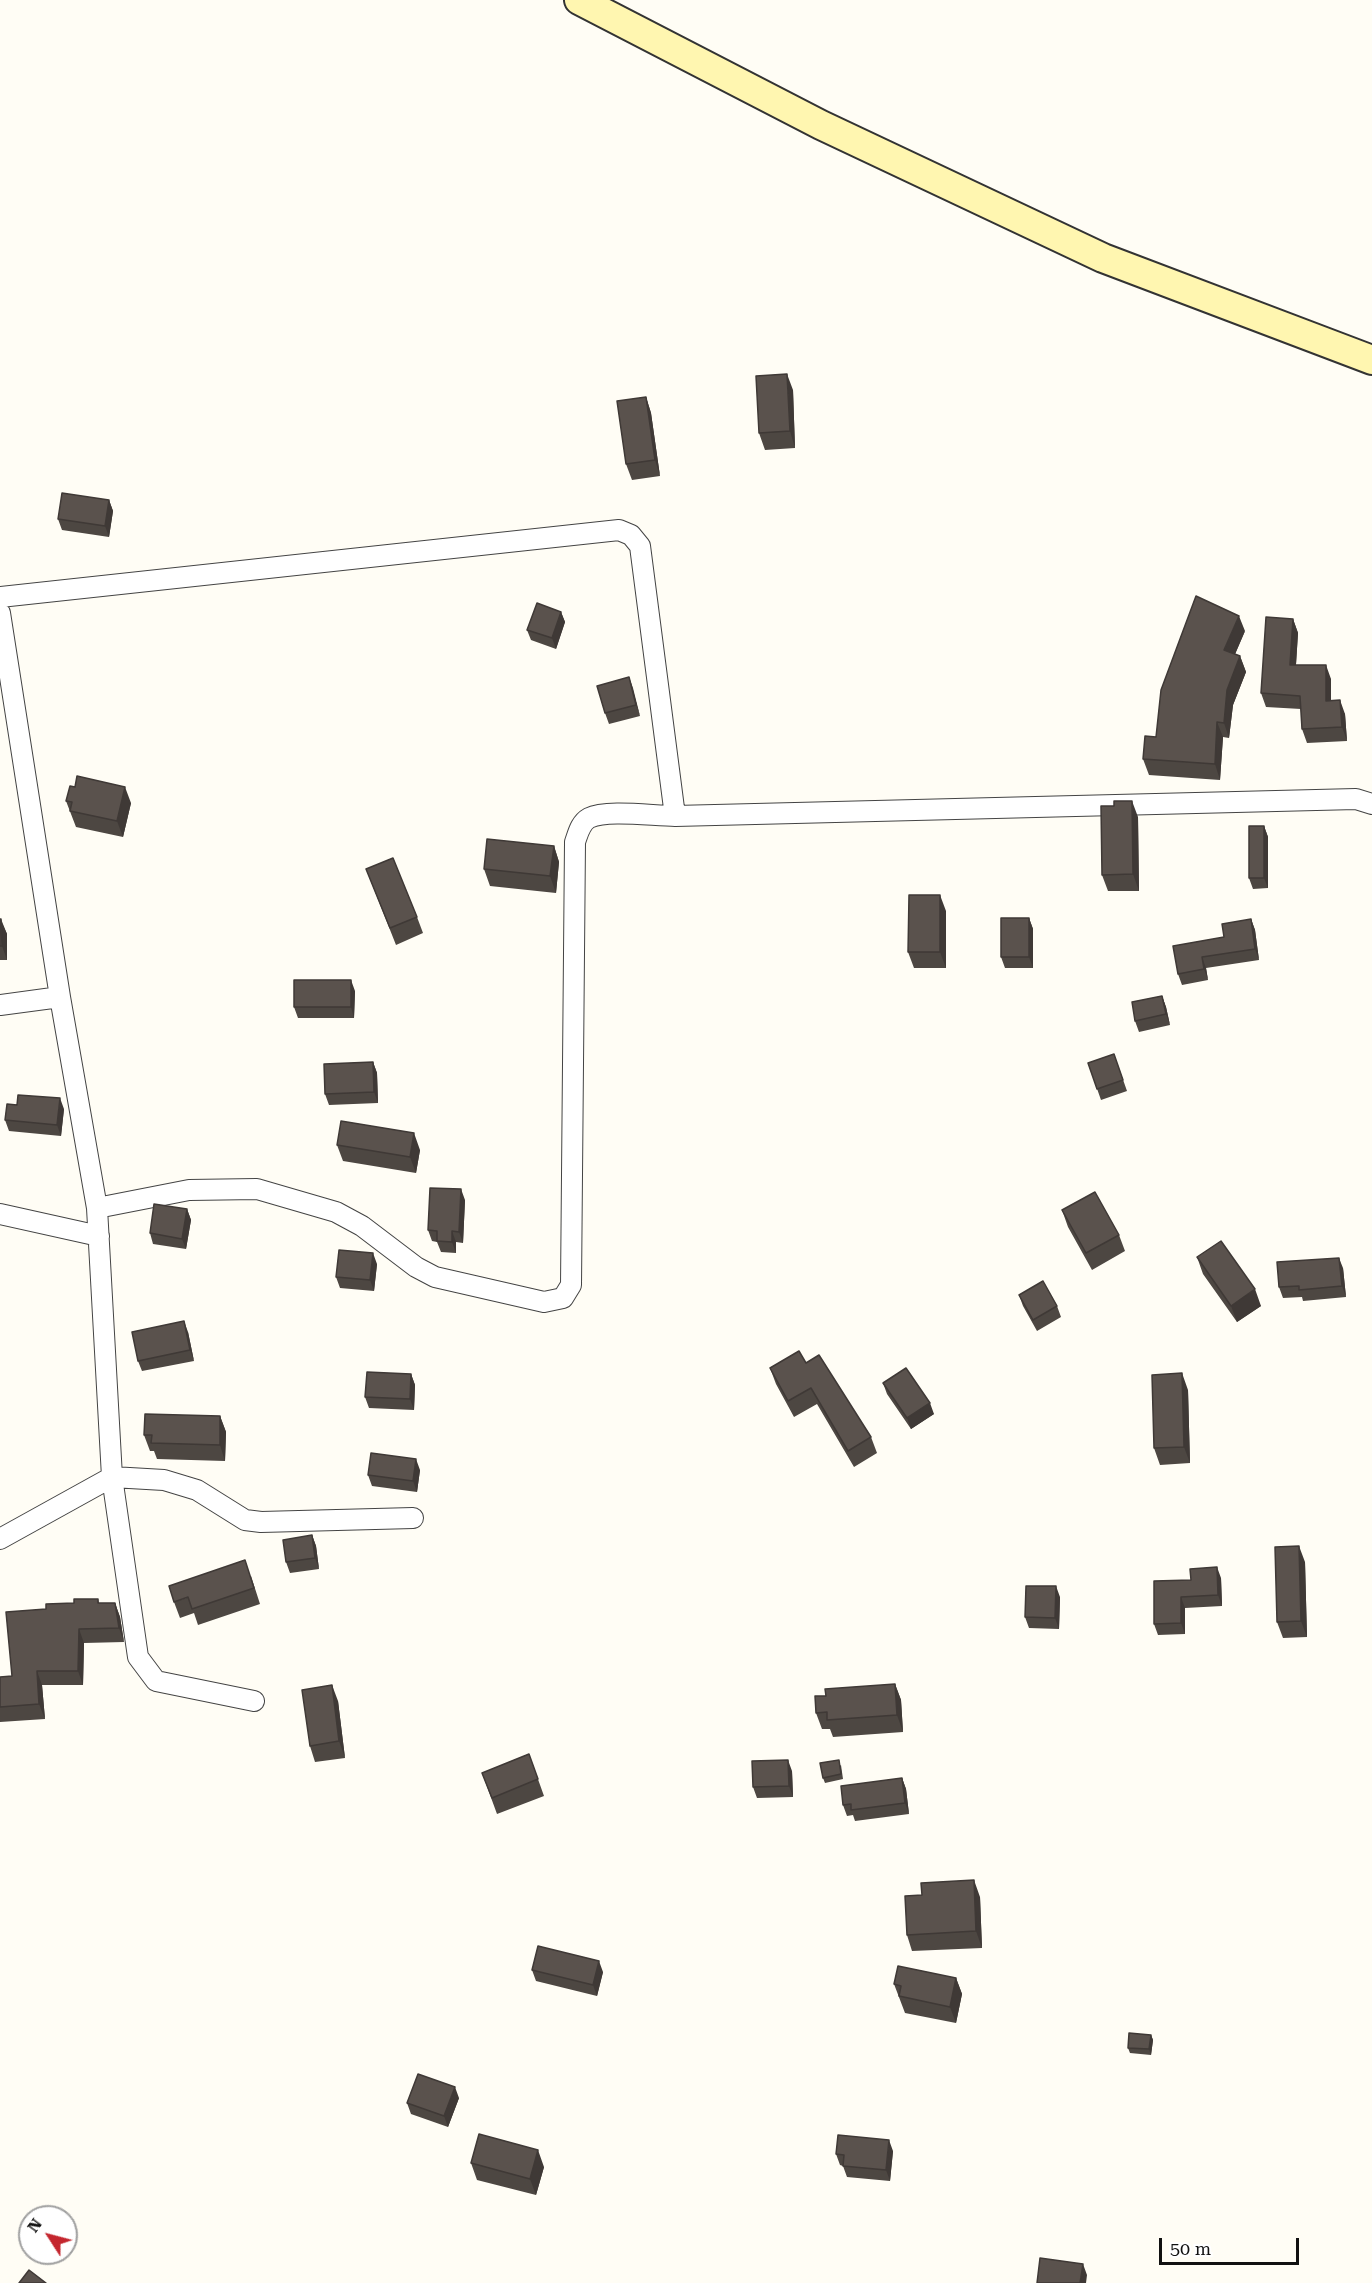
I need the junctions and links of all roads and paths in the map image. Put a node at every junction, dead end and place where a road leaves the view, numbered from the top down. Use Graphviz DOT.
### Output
graph roads {
  1 [pos="579,0"];
  2 [pos="1372,360"];
  3 [pos="0,597"];
  4 [pos="0,613"];
  5 [pos="1372,804"];
  6 [pos="675,816"];
  7 [pos="60,997"];
  8 [pos="0,1005"];
  9 [pos="97,1208"];
  10 [pos="0,1214"];
  11 [pos="99,1236"];
  12 [pos="112,1477"];
  13 [pos="413,1518"];
  14 [pos="0,1539"];
  15 [pos="254,1701"];
  1 -- 2 [label="main road"];
  3 -- 6 [label="street"];
  4 -- 7 [label="street"];
  5 -- 6 [label="street"];
  6 -- 9 [label="street"];
  7 -- 8 [label="street"];
  7 -- 9 [label="street"];
  9 -- 11 [label="street"];
  10 -- 11 [label="street"];
  11 -- 12 [label="street"];
  12 -- 13 [label="street"];
  12 -- 14 [label="street"];
  12 -- 15 [label="street"];
}
